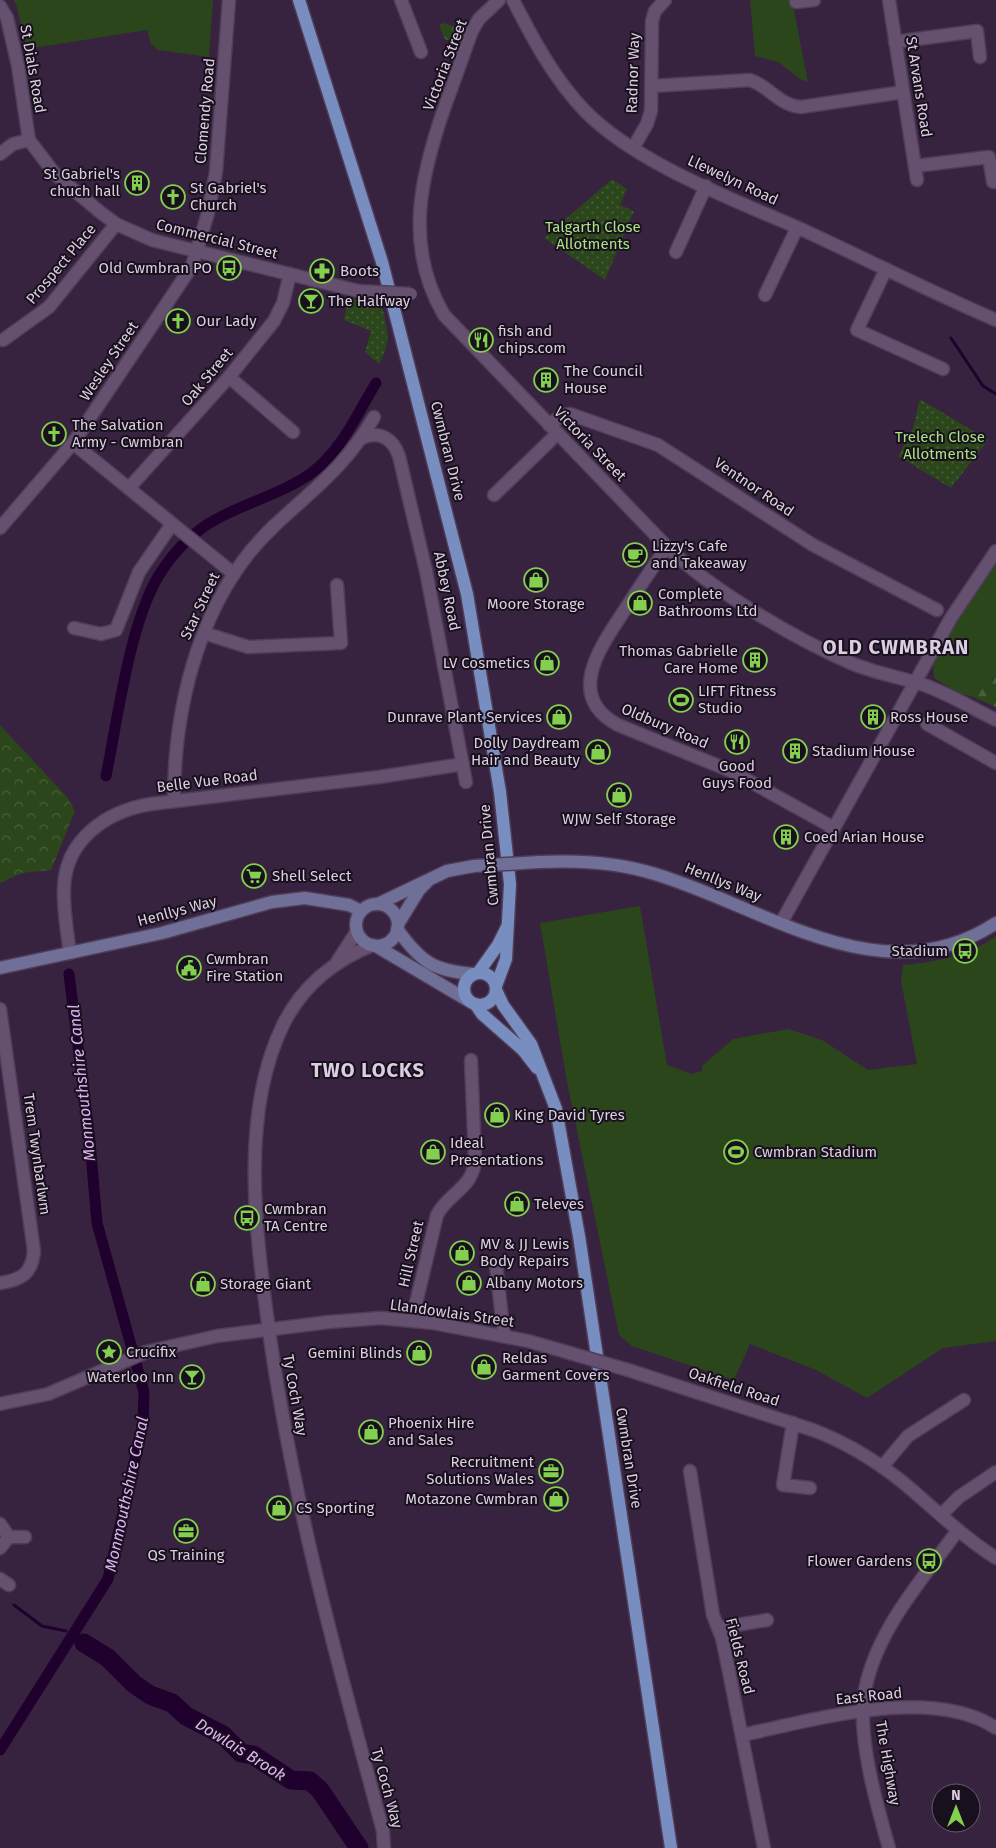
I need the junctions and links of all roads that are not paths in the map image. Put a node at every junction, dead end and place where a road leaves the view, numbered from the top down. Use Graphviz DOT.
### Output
graph roads {
  1 [pos="230,0"];
  2 [pos="299,0"];
  3 [pos="401,0"];
  4 [pos="499,0"];
  5 [pos="513,0"];
  6 [pos="665,0"];
  7 [pos="814,0"];
  8 [pos="889,0"];
  9 [pos="796,2"];
  10 [pos="0,6"];
  11 [pos="895,42"];
  12 [pos="421,52"];
  13 [pos="980,57"];
  14 [pos="652,86"];
  15 [pos="903,92"];
  16 [pos="29,140"];
  17 [pos="633,148"];
  18 [pos="0,154"];
  19 [pos="915,166"];
  20 [pos="917,180"];
  21 [pos="993,182"];
  22 [pos="706,186"];
  23 [pos="116,224"];
  24 [pos="798,228"];
  25 [pos="197,252"];
  26 [pos="676,252"];
  27 [pos="886,268"];
  28 [pos="290,274"];
  29 [pos="430,288"];
  30 [pos="765,295"];
  31 [pos="996,320"];
  32 [pos="3,340"];
  33 [pos="943,369"];
  34 [pos="229,377"];
  35 [pos="374,417"];
  36 [pos="553,430"];
  37 [pos="293,432"];
  38 [pos="362,438"];
  39 [pos="73,443"];
  40 [pos="129,488"];
  41 [pos="494,495"];
  42 [pos="172,524"];
  43 [pos="0,528"];
  44 [pos="667,547"];
  45 [pos="996,551"];
  46 [pos="234,574"];
  47 [pos="337,586"];
  48 [pos="937,610"];
  49 [pos="74,628"];
  50 [pos="204,633"];
  51 [pos="914,682"];
  52 [pos="996,720"];
  53 [pos="927,724"];
  54 [pos="994,758"];
  55 [pos="463,764"];
  56 [pos="466,782"];
  57 [pos="174,801"];
  58 [pos="834,828"];
  59 [pos="431,879"];
  60 [pos="378,904"];
  61 [pos="362,911"];
  62 [pos="509,923"];
  63 [pos="781,923"];
  64 [pos="996,923"];
  65 [pos="398,927"];
  66 [pos="357,931"];
  67 [pos="374,945"];
  68 [pos="70,952"];
  69 [pos="337,962"];
  70 [pos="0,968"];
  71 [pos="476,973"];
  72 [pos="496,988"];
  73 [pos="472,1003"];
  74 [pos="0,1009"];
  75 [pos="471,1060"];
  76 [pos="543,1076"];
  77 [pos="5,1081"];
  78 [pos="496,1265"];
  79 [pos="0,1283"];
  80 [pos="412,1320"];
  81 [pos="269,1329"];
  82 [pos="504,1336"];
  83 [pos="570,1353"];
  84 [pos="964,1400"];
  85 [pos="0,1404"];
  86 [pos="793,1423"];
  87 [pos="882,1467"];
  88 [pos="690,1471"];
  89 [pos="996,1472"];
  90 [pos="810,1488"];
  91 [pos="941,1515"];
  92 [pos="0,1524"];
  93 [pos="958,1530"];
  94 [pos="8,1538"];
  95 [pos="24,1538"];
  96 [pos="0,1548"];
  97 [pos="996,1558"];
  98 [pos="766,1620"];
  99 [pos="718,1628"];
  100 [pos="863,1710"];
  101 [pos="996,1728"];
  102 [pos="742,1735"];
  103 [pos="384,1848"];
  104 [pos="671,1848"];
  105 [pos="764,1848"];
  106 [pos="889,1848"];
  1 -- 25 [label="street, Clomendy Road"];
  2 -- 62 [label="main road, Cwmbran Drive"];
  3 -- 12 [label="street"];
  4 -- 29 [label="street, Victoria Street"];
  5 -- 17 [label="street, Llewelyn Road"];
  6 -- 14 [label="street, Radnor Way"];
  7 -- 9 [label="street"];
  8 -- 11 [label="street, St Arvans Road"];
  10 -- 16 [label="street, St Dials Road"];
  11 -- 13 [label="street"];
  11 -- 15 [label="street, St Arvans Road"];
  14 -- 15 [label="street"];
  14 -- 17 [label="street, Radnor Way"];
  15 -- 19 [label="street, St Arvans Road"];
  16 -- 18 [label="street"];
  16 -- 23 [label="street, Commercial Street"];
  17 -- 22 [label="street, Llewelyn Road"];
  19 -- 20 [label="street, St Arvans Road"];
  19 -- 21 [label="street"];
  22 -- 24 [label="street, Llewelyn Road"];
  22 -- 26 [label="street"];
  23 -- 25 [label="street, Commercial Street"];
  23 -- 32 [label="street, Prospect Place"];
  24 -- 27 [label="street, Llewelyn Road"];
  24 -- 30 [label="street"];
  25 -- 28 [label="street, Commercial Street"];
  25 -- 39 [label="street, Wesley Street"];
  27 -- 31 [label="street, Llewelyn Road"];
  27 -- 33 [label="street"];
  28 -- 29 [label="street, Commercial Street, bridge"];
  28 -- 34 [label="street, Oak Street"];
  29 -- 36 [label="street, Victoria Street"];
  34 -- 37 [label="street"];
  34 -- 40 [label="street, Oak Street"];
  35 -- 38 [label="street, Star Street"];
  36 -- 41 [label="street, Ventnor Road"];
  36 -- 44 [label="street, Victoria Street"];
  36 -- 48 [label="street, Ventnor Road"];
  38 -- 46 [label="street, Star Street"];
  38 -- 55 [label="street, Abbey Road"];
  39 -- 40 [label="street"];
  39 -- 43 [label="street, Wesley Street"];
  40 -- 42 [label="street"];
  42 -- 46 [label="street"];
  42 -- 49 [label="street"];
  44 -- 51 [label="street, Victoria Street"];
  44 -- 58 [label="street, Oldbury Road"];
  45 -- 51 [label="street"];
  46 -- 50 [label="street, Star Street"];
  47 -- 50 [label="street"];
  50 -- 57 [label="street, Star Street"];
  51 -- 52 [label="street, Victoria Street"];
  51 -- 58 [label="street"];
  53 -- 54 [label="street"];
  55 -- 56 [label="street, Abbey Road"];
  55 -- 57 [label="street, Belle Vue Road"];
  57 -- 68 [label="street, Belle Vue Road"];
  58 -- 63 [label="street"];
  59 -- 60 [label="street, Henllys Way"];
  59 -- 63 [label="street, Henllys Way, bridge"];
  59 -- 65 [label="street, Henllys Way"];
  60 -- 61 [label="street"];
  60 -- 65 [label="street"];
  61 -- 66 [label="street"];
  61 -- 68 [label="street, Henllys Way"];
  62 -- 71 [label="main road"];
  62 -- 72 [label="main road, Cwmbran Drive"];
  63 -- 64 [label="street, Henllys Way"];
  65 -- 67 [label="street"];
  65 -- 71 [label="street"];
  66 -- 67 [label="street"];
  66 -- 69 [label="street, Ty Coch Way"];
  67 -- 69 [label="street, Ty Coch Way"];
  67 -- 73 [label="street"];
  68 -- 70 [label="street, Henllys Way"];
  69 -- 81 [label="street, Ty Coch Way"];
  71 -- 72 [label="main road"];
  71 -- 73 [label="main road"];
  72 -- 73 [label="main road"];
  72 -- 76 [label="main road, Cwmbran Drive"];
  73 -- 76 [label="main road"];
  74 -- 77 [label="street, Trem Twynbarlwm"];
  75 -- 80 [label="street, Hill Street"];
  76 -- 104 [label="main road, Cwmbran Drive"];
  77 -- 79 [label="street, Trem Twynbarlwm"];
  78 -- 82 [label="street"];
  80 -- 81 [label="street, Llandowlais Street"];
  80 -- 82 [label="street, Llandowlais Street"];
  81 -- 85 [label="street, Llandowlais Street"];
  81 -- 103 [label="street, Ty Coch Way"];
  82 -- 83 [label="street, Llandowlais Street"];
  83 -- 86 [label="street, Oakfield Road, bridge"];
  84 -- 87 [label="street"];
  86 -- 87 [label="street, Oakfield Road"];
  86 -- 90 [label="street"];
  87 -- 91 [label="street, Oakfield Road"];
  88 -- 99 [label="street, Fields Road"];
  89 -- 91 [label="street"];
  91 -- 93 [label="street, Oakfield Road"];
  92 -- 94 [label="street"];
  93 -- 97 [label="street, Oakfield Road"];
  93 -- 100 [label="street, The Highway"];
  94 -- 95 [label="street"];
  94 -- 96 [label="street"];
  98 -- 99 [label="street"];
  99 -- 102 [label="street, Fields Road"];
  100 -- 101 [label="street, East Road"];
  100 -- 102 [label="street, East Road"];
  100 -- 106 [label="street, The Highway"];
  102 -- 105 [label="street, Fields Road"];
}
